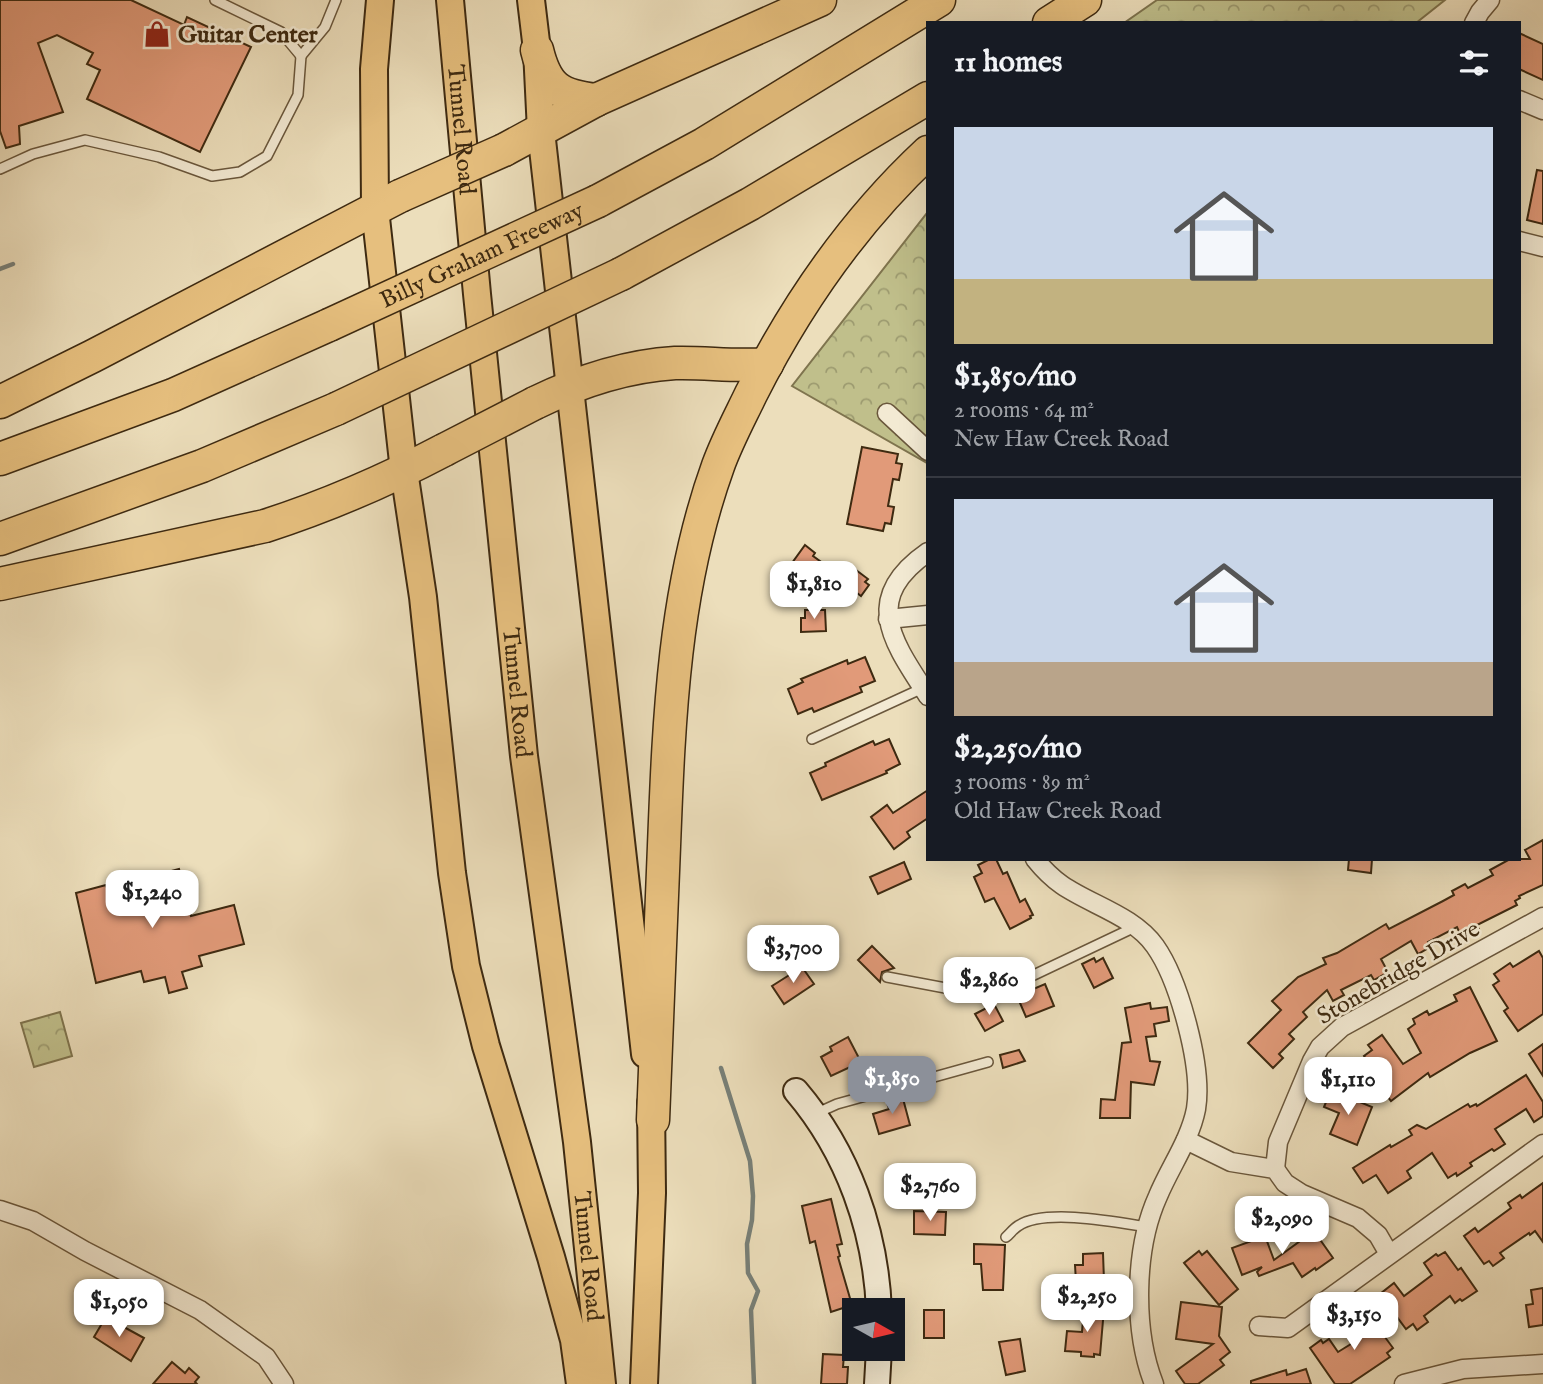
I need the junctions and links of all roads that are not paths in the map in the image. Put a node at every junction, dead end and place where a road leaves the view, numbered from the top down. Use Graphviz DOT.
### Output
graph roads {
  1 [pos="215,0"];
  2 [pos="335,0"];
  3 [pos="380,0"];
  4 [pos="450,0"];
  5 [pos="531,0"];
  6 [pos="820,0"];
  7 [pos="939,0"];
  8 [pos="1085,0"];
  9 [pos="1101,0"];
  10 [pos="1490,0"];
  11 [pos="1052,21"];
  12 [pos="1081,21"];
  13 [pos="1475,21"];
  14 [pos="537,51"];
  15 [pos="301,56"];
  16 [pos="926,99"];
  17 [pos="596,100"];
  18 [pos="1521,101"];
  19 [pos="1543,110"];
  20 [pos="541,131"];
  21 [pos="926,154"];
  22 [pos="0,169"];
  23 [pos="388,202"];
  24 [pos="1521,242"];
  25 [pos="1543,247"];
  26 [pos="767,364"];
  27 [pos="570,386"];
  28 [pos="0,402"];
  29 [pos="887,413"];
  30 [pos="926,449"];
  31 [pos="0,459"];
  32 [pos="404,471"];
  33 [pos="0,539"];
  34 [pos="926,554"];
  35 [pos="0,584"];
  36 [pos="926,615"];
  37 [pos="888,619"];
  38 [pos="925,692"];
  39 [pos="812,739"];
  40 [pos="1037,861"];
  41 [pos="1543,917"];
  42 [pos="1135,927"];
  43 [pos="887,977"];
  44 [pos="988,1062"];
  45 [pos="796,1091"];
  46 [pos="816,1114"];
  47 [pos="653,1120"];
  48 [pos="1186,1140"];
  49 [pos="1543,1144"];
  50 [pos="1275,1169"];
  51 [pos="0,1210"];
  52 [pos="1147,1227"];
  53 [pos="1006,1237"];
  54 [pos="1389,1254"];
  55 [pos="879,1298"];
  56 [pos="1259,1326"];
  57 [pos="878,1362"];
  58 [pos="1543,1364"];
  59 [pos="284,1384"];
  60 [pos="580,1384"];
  61 [pos="602,1384"];
  62 [pos="644,1384"];
  63 [pos="877,1384"];
  64 [pos="1154,1384"];
  65 [pos="1405,1384"];
  1 -- 15 [label="lane"];
  2 -- 15 [label="lane"];
  3 -- 23 [label="main road"];
  4 -- 61 [label="main road, Tunnel Road"];
  5 -- 14 [label="main road"];
  6 -- 17 [label="highway"];
  7 -- 31 [label="highway, Billy Graham Freeway, bridge"];
  8 -- 11 [label="highway"];
  9 -- 12 [label="highway"];
  10 -- 13 [label="street"];
  14 -- 17 [label="highway"];
  14 -- 20 [label="main road"];
  15 -- 22 [label="lane"];
  16 -- 33 [label="highway, bridge"];
  17 -- 20 [label="highway"];
  18 -- 19 [label="street"];
  20 -- 23 [label="highway, bridge"];
  20 -- 27 [label="main road"];
  21 -- 26 [label="highway"];
  23 -- 28 [label="highway"];
  23 -- 32 [label="main road"];
  24 -- 25 [label="street"];
  26 -- 27 [label="highway"];
  26 -- 47 [label="highway"];
  27 -- 32 [label="highway, bridge"];
  27 -- 47 [label="main road"];
  29 -- 30 [label="street"];
  32 -- 35 [label="highway"];
  32 -- 60 [label="main road"];
  34 -- 37 [label="street"];
  36 -- 37 [label="street"];
  37 -- 38 [label="street"];
  38 -- 39 [label="lane"];
  40 -- 42 [label="street"];
  41 -- 50 [label="street, Stonebridge Drive"];
  42 -- 43 [label="lane"];
  42 -- 48 [label="street"];
  44 -- 46 [label="lane"];
  45 -- 46 [label="street"];
  46 -- 55 [label="street"];
  47 -- 62 [label="main road"];
  48 -- 50 [label="street"];
  48 -- 52 [label="street"];
  49 -- 54 [label="street"];
  50 -- 54 [label="street"];
  51 -- 59 [label="street"];
  52 -- 53 [label="lane"];
  52 -- 64 [label="street"];
  54 -- 56 [label="street"];
  57 -- 63 [label="street"];
  58 -- 65 [label="street"];
}
